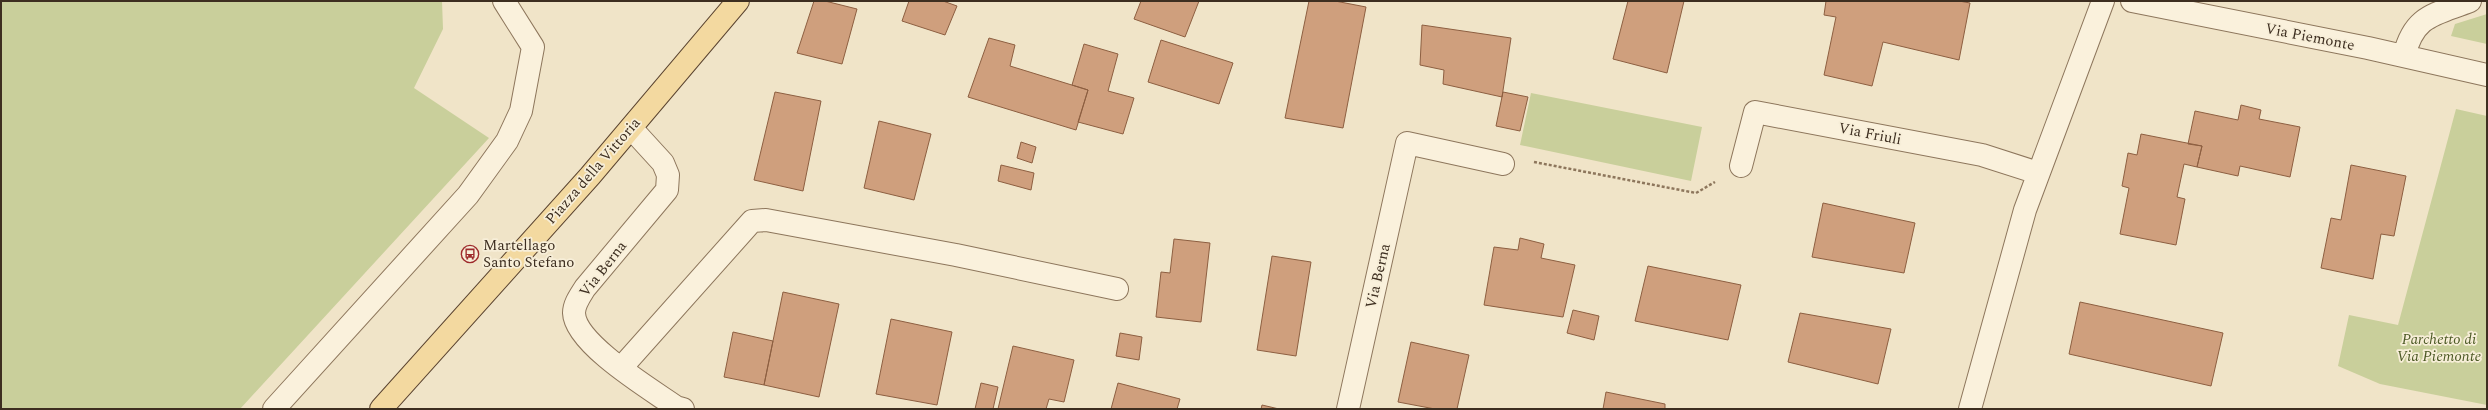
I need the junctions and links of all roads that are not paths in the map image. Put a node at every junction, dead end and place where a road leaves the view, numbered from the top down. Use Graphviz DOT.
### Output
graph roads {
  1 [pos="504,1"];
  2 [pos="738,1"];
  3 [pos="2103,1"];
  4 [pos="2132,1"];
  5 [pos="2470,1"];
  6 [pos="2404,56"];
  7 [pos="2487,75"];
  8 [pos="630,128"];
  9 [pos="1503,164"];
  10 [pos="1741,166"];
  11 [pos="2038,173"];
  12 [pos="1117,289"];
  13 [pos="621,368"];
  14 [pos="274,409"];
  15 [pos="381,409"];
  16 [pos="683,409"];
  17 [pos="1348,409"];
  18 [pos="1970,409"];
  1 -- 14 [label="street"];
  2 -- 8 [label="main road, Piazza della Vittoria"];
  3 -- 11 [label="street"];
  4 -- 6 [label="street, Via Piemonte"];
  5 -- 6 [label="street"];
  6 -- 7 [label="street, Via Piemonte"];
  8 -- 13 [label="street, Via Berna"];
  8 -- 15 [label="main road, Piazza della Vittoria"];
  9 -- 17 [label="street, Via Berna"];
  10 -- 11 [label="street, Via Friuli"];
  11 -- 18 [label="street"];
  12 -- 13 [label="street"];
  13 -- 16 [label="street, Via Berna"];
}
